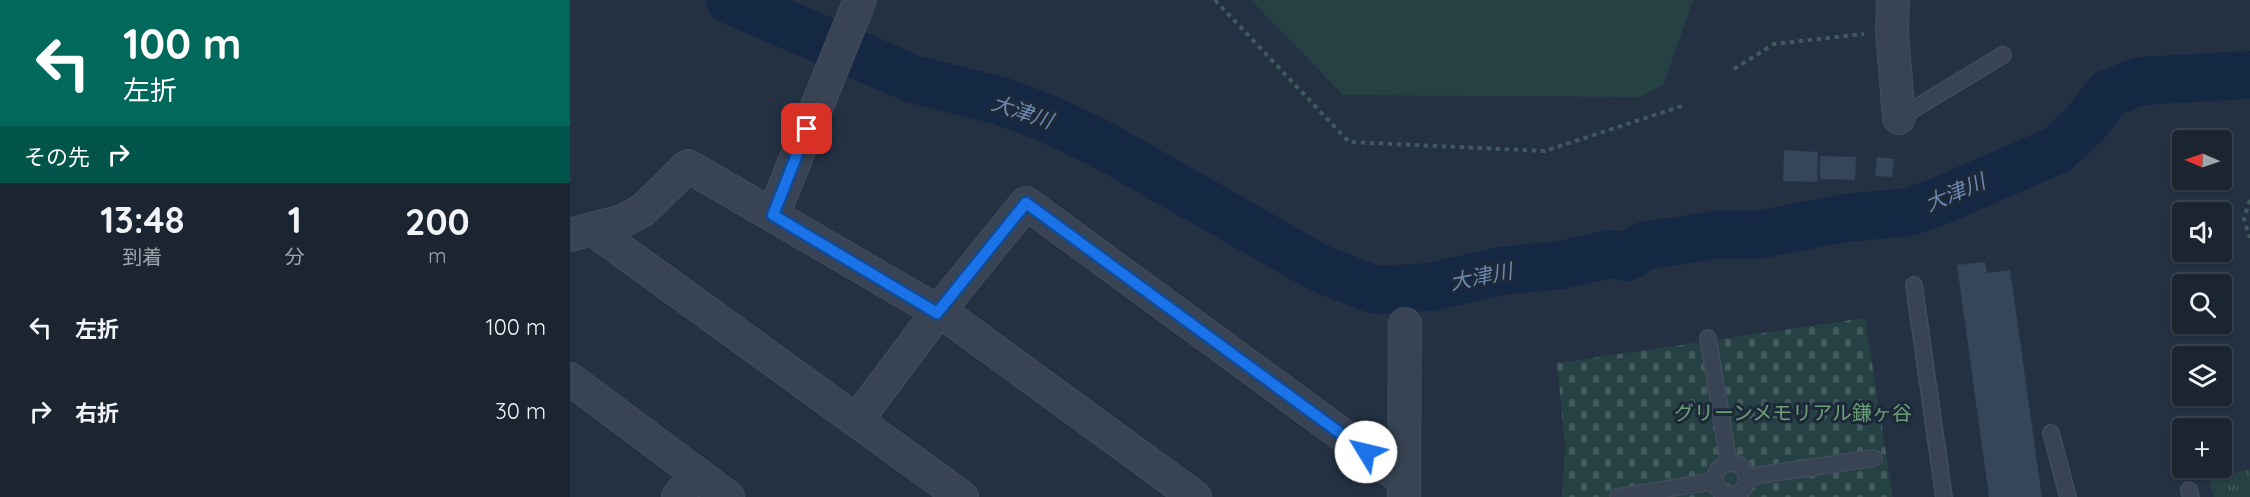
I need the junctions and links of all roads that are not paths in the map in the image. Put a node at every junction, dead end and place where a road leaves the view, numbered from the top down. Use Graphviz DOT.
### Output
graph roads {
  1 [pos="860,0"];
  2 [pos="1893,0"];
  3 [pos="2003,55"];
  4 [pos="1899,118"];
  5 [pos="773,215"];
  6 [pos="581,232"];
  7 [pos="1914,285"];
  8 [pos="937,313"];
  9 [pos="1405,324"];
  10 [pos="1708,338"];
  11 [pos="570,380"];
  12 [pos="857,420"];
  13 [pos="2051,433"];
  14 [pos="1874,458"];
  15 [pos="1729,463"];
  16 [pos="1748,477"];
  17 [pos="1715,481"];
  18 [pos="687,485"];
  19 [pos="1404,488"];
  20 [pos="1733,496"];
  21 [pos="728,497"];
  22 [pos="962,497"];
  23 [pos="1195,497"];
  24 [pos="1618,497"];
  25 [pos="1944,497"];
  26 [pos="2068,497"];
  1 -- 5 [label="street"];
  2 -- 4 [label="street"];
  3 -- 4 [label="lane"];
  5 -- 6 [label="street"];
  5 -- 8 [label="street"];
  6 -- 12 [label="street"];
  7 -- 25 [label="lane"];
  8 -- 12 [label="street"];
  8 -- 19 [label="street"];
  8 -- 23 [label="street"];
  9 -- 19 [label="street"];
  10 -- 15 [label="lane"];
  11 -- 18 [label="street"];
  12 -- 22 [label="street"];
  13 -- 26 [label="lane"];
  14 -- 16 [label="lane"];
  15 -- 16 [label="lane"];
  15 -- 17 [label="lane"];
  16 -- 20 [label="lane"];
  17 -- 20 [label="lane"];
  17 -- 24 [label="lane"];
  18 -- 21 [label="street"];
}
